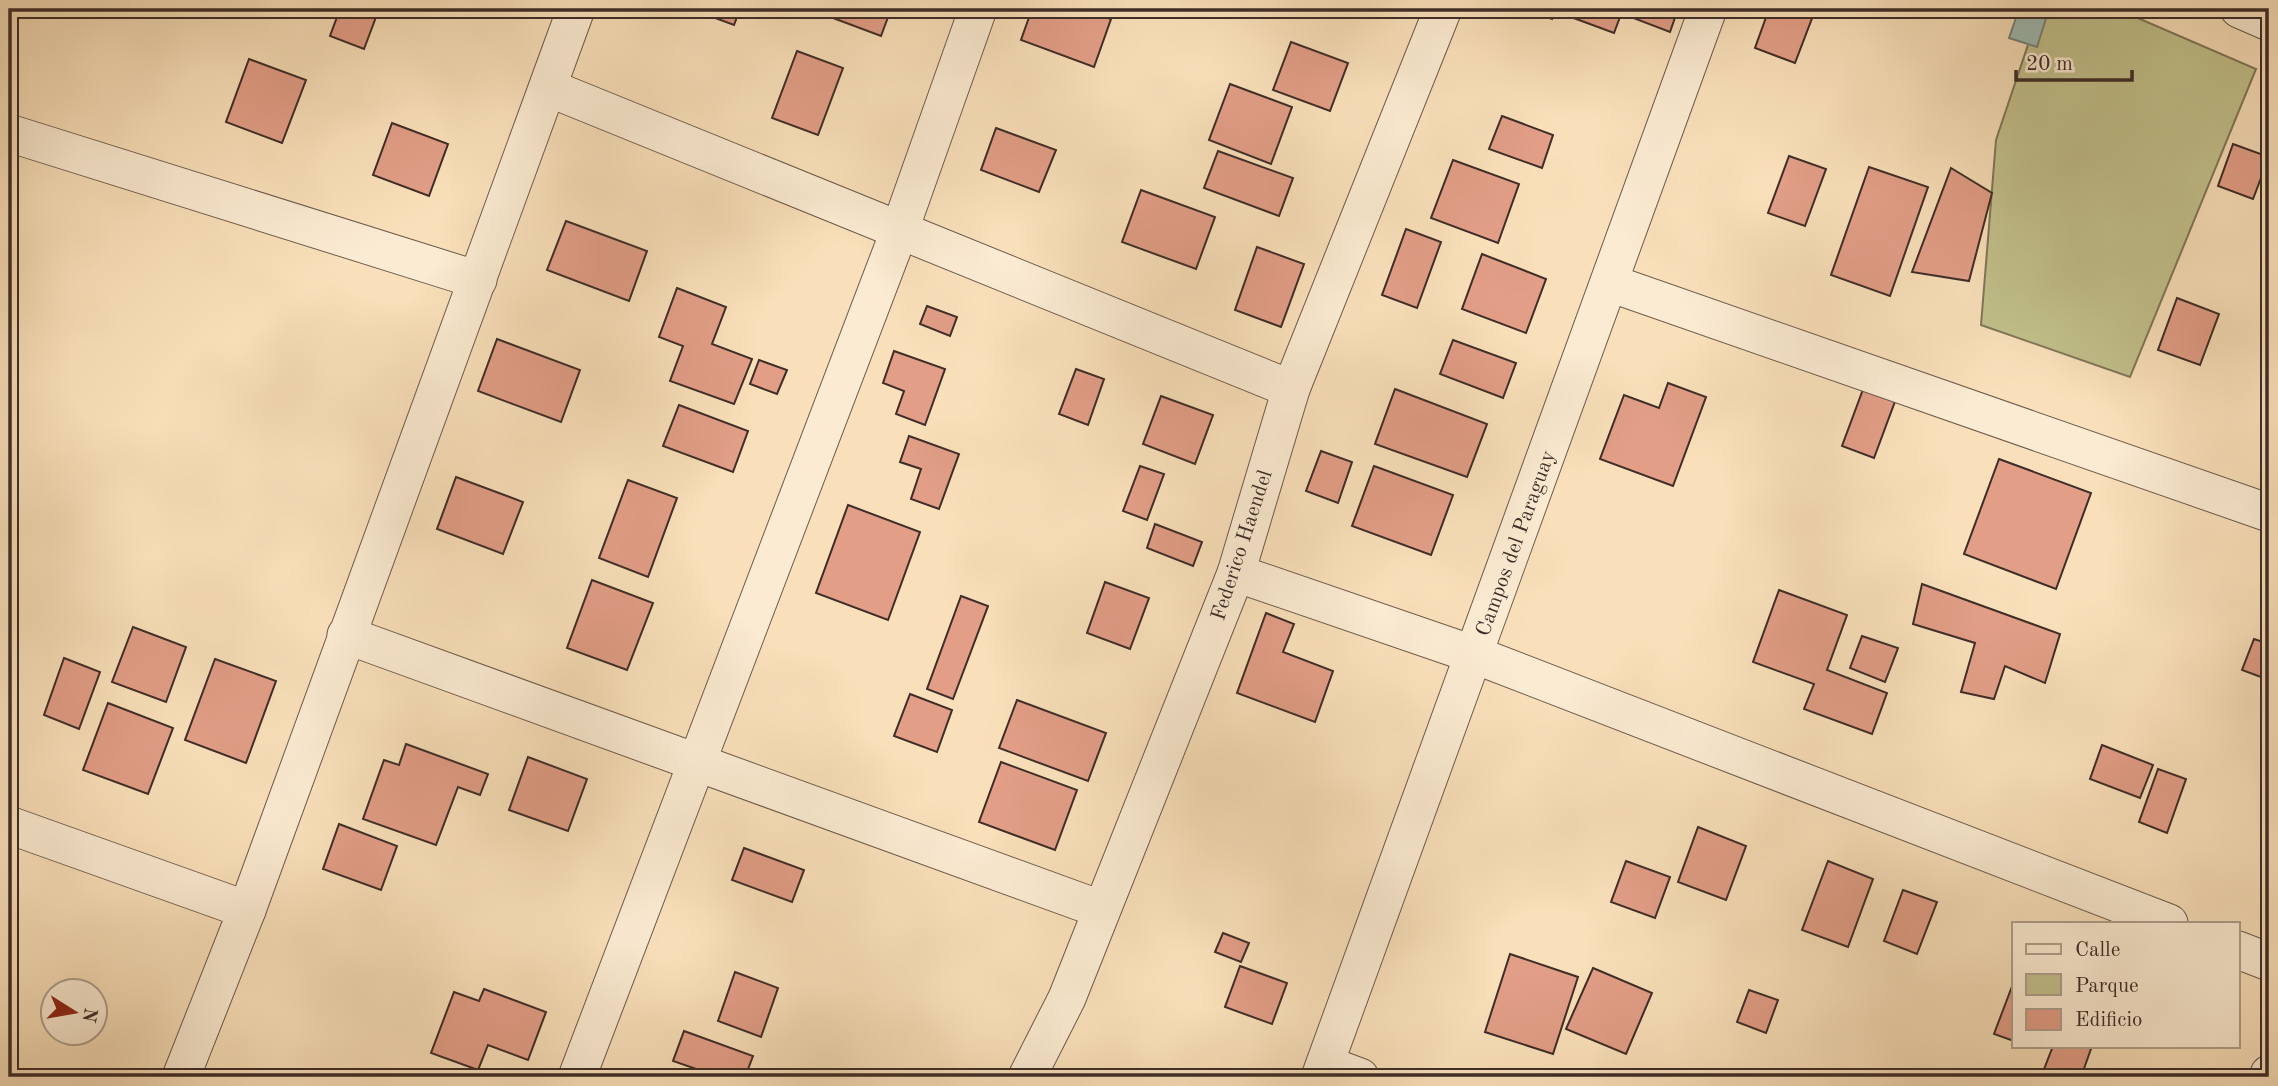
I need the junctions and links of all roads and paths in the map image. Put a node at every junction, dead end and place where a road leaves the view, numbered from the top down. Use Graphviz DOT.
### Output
graph roads {
  1 [pos="576,9"];
  2 [pos="978,9"];
  3 [pos="1443,9"];
  4 [pos="1708,9"];
  5 [pos="2239,9"];
  6 [pos="2269,22"];
  7 [pos="549,88"];
  8 [pos="9,133"];
  9 [pos="899,232"];
  10 [pos="478,280"];
  11 [pos="1610,283"];
  12 [pos="1290,389"];
  13 [pos="2269,513"];
  14 [pos="1236,573"];
  15 [pos="346,635"];
  16 [pos="1475,655"];
  17 [pos="697,760"];
  18 [pos="9,825"];
  19 [pos="247,909"];
  20 [pos="1100,909"];
  21 [pos="2166,922"];
  22 [pos="2240,951"];
  23 [pos="2269,962"];
  24 [pos="1323,1071"];
  25 [pos="181,1077"];
  26 [pos="577,1077"];
  27 [pos="1027,1077"];
  28 [pos="1360,1077"];
  1 -- 7 [label="street"];
  2 -- 9 [label="street"];
  3 -- 12 [label="street, Federico Haendel"];
  4 -- 11 [label="street, Campos del Paraguay"];
  5 -- 6 [label="street"];
  7 -- 9 [label="street"];
  7 -- 10 [label="street"];
  8 -- 10 [label="street"];
  9 -- 12 [label="street"];
  9 -- 17 [label="street"];
  10 -- 15 [label="street"];
  11 -- 13 [label="street"];
  11 -- 16 [label="street, Campos del Paraguay"];
  12 -- 14 [label="street, Federico Haendel"];
  14 -- 16 [label="street"];
  14 -- 20 [label="street, Federico Haendel"];
  15 -- 17 [label="street"];
  15 -- 19 [label="street"];
  16 -- 21 [label="street"];
  16 -- 24 [label="street, Campos del Paraguay"];
  17 -- 20 [label="street"];
  17 -- 26 [label="street"];
  18 -- 19 [label="street"];
  19 -- 25 [label="street"];
  20 -- 27 [label="street, Federico Haendel"];
  22 -- 23 [label="street"];
  24 -- 28 [label="street"];
}
